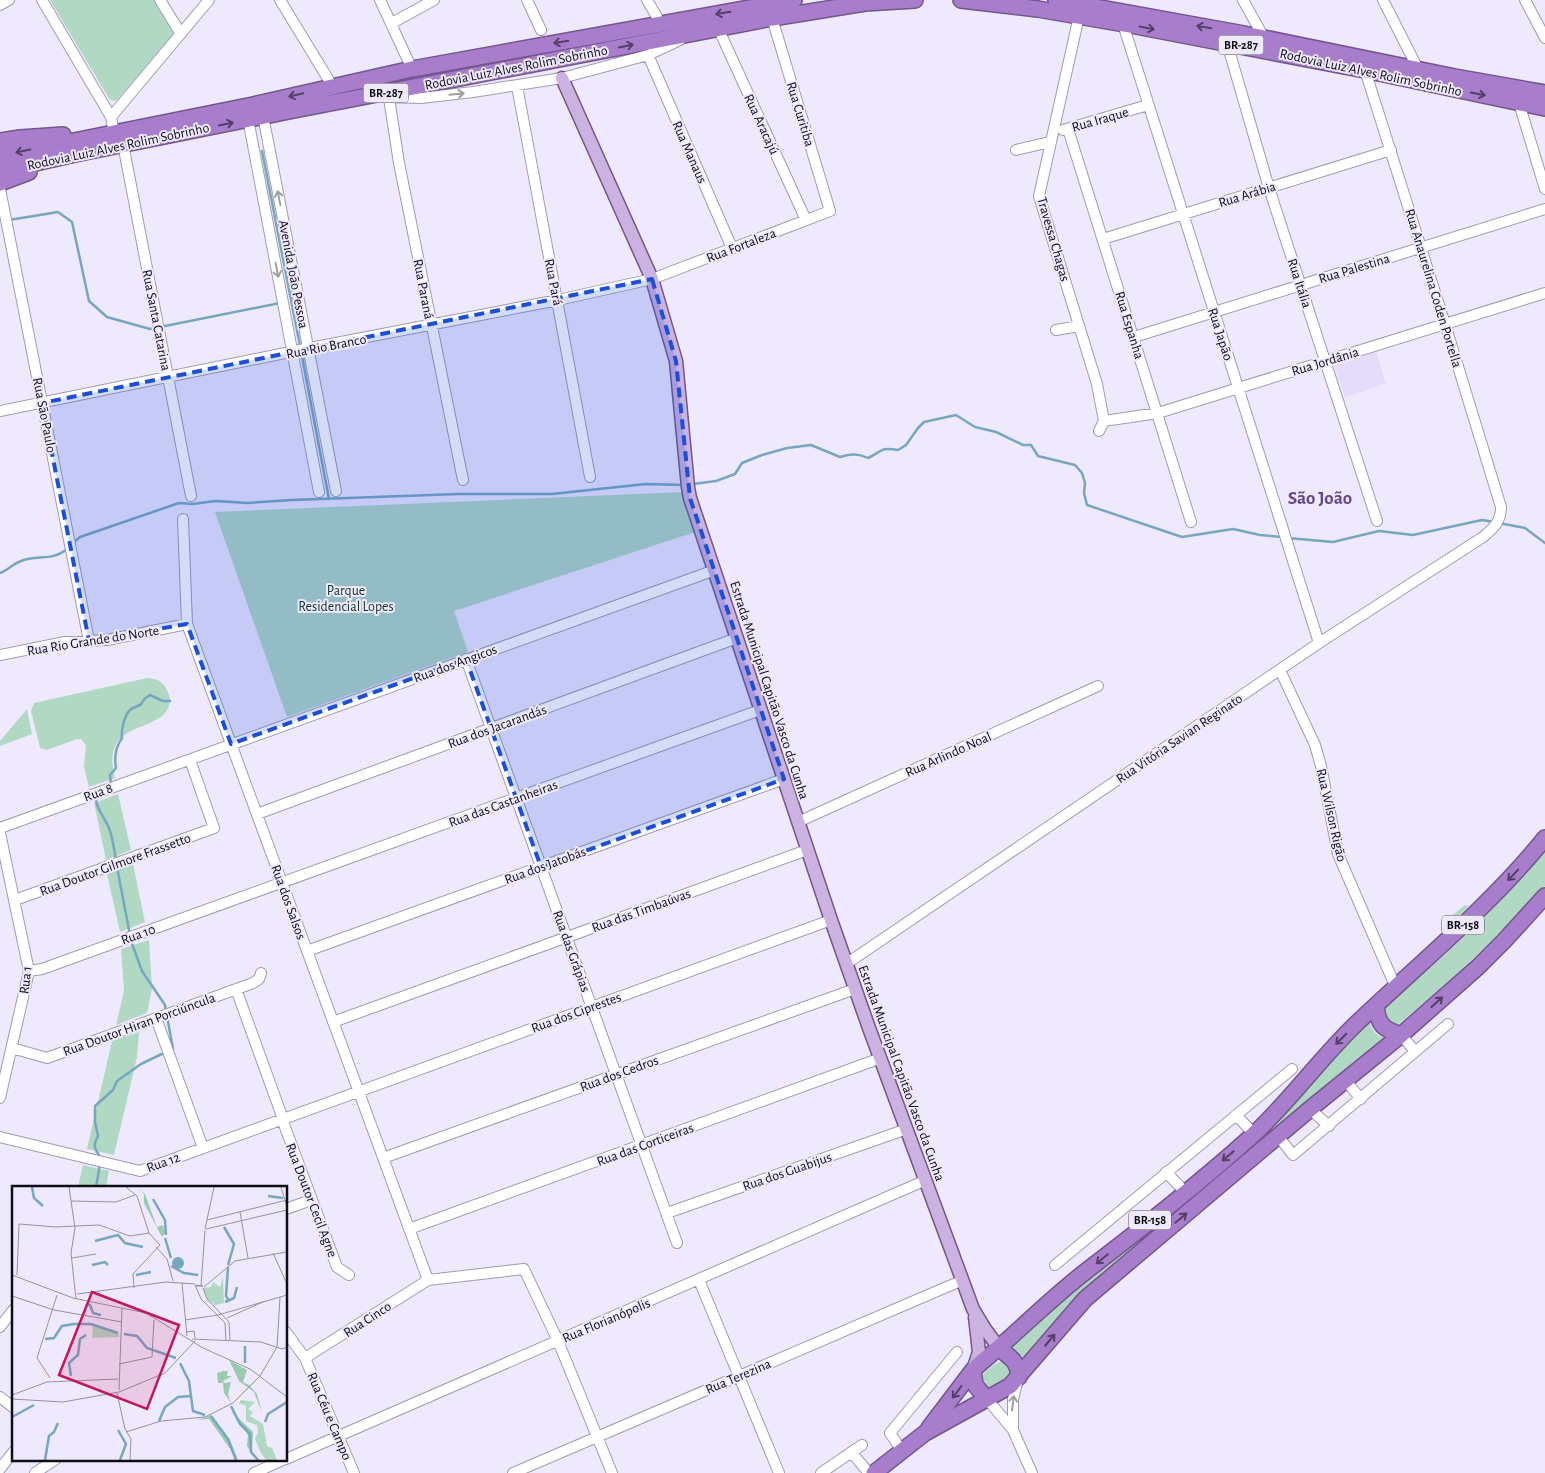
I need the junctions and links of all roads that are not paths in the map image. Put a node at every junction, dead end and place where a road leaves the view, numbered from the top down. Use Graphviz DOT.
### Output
graph roads {
  1 [pos="8,0"];
  2 [pos="42,0"];
  3 [pos="160,0"];
  4 [pos="209,0"];
  5 [pos="280,0"];
  6 [pos="380,0"];
  7 [pos="434,0"];
  8 [pos="527,0"];
  9 [pos="648,0"];
  10 [pos="790,0"];
  11 [pos="915,0"];
  12 [pos="961,0"];
  13 [pos="1056,0"];
  14 [pos="1243,0"];
  15 [pos="1383,0"];
  16 [pos="1525,0"];
  17 [pos="1103,4"];
  18 [pos="0,5"];
  19 [pos="1079,16"];
  20 [pos="772,18"];
  21 [pos="392,23"];
  22 [pos="661,24"];
  23 [pos="1123,24"];
  24 [pos="718,28"];
  25 [pos="541,30"];
  26 [pos="1543,31"];
  27 [pos="698,32"];
  28 [pos="181,34"];
  29 [pos="1264,38"];
  30 [pos="1227,43"];
  31 [pos="648,55"];
  32 [pos="1418,69"];
  33 [pos="412,70"];
  34 [pos="1365,70"];
  35 [pos="562,78"];
  36 [pos="517,86"];
  37 [pos="333,87"];
  38 [pos="1510,87"];
  39 [pos="1545,88"];
  40 [pos="1545,93"];
  41 [pos="381,96"];
  42 [pos="1518,103"];
  43 [pos="1148,105"];
  44 [pos="1545,108"];
  45 [pos="1545,114"];
  46 [pos="111,117"];
  47 [pos="255,118"];
  48 [pos="1068,128"];
  49 [pos="118,138"];
  50 [pos="1051,138"];
  51 [pos="1,139"];
  52 [pos="81,139"];
  53 [pos="1016,150"];
  54 [pos="1391,150"];
  55 [pos="75,154"];
  56 [pos="0,156"];
  57 [pos="0,171"];
  58 [pos="0,183"];
  59 [pos="1269,188"];
  60 [pos="0,189"];
  61 [pos="1545,189"];
  62 [pos="1545,209"];
  63 [pos="830,211"];
  64 [pos="1183,214"];
  65 [pos="806,220"];
  66 [pos="1103,240"];
  67 [pos="732,248"];
  68 [pos="1421,248"];
  69 [pos="652,279"];
  70 [pos="1300,285"];
  71 [pos="1545,293"];
  72 [pos="558,300"];
  73 [pos="1214,312"];
  74 [pos="1445,324"];
  75 [pos="432,326"];
  76 [pos="1079,326"];
  77 [pos="1056,330"];
  78 [pos="1134,337"];
  79 [pos="300,350"];
  80 [pos="1325,361"];
  81 [pos="168,377"];
  82 [pos="1238,388"];
  83 [pos="42,403"];
  84 [pos="0,411"];
  85 [pos="1158,412"];
  86 [pos="1104,421"];
  87 [pos="1099,431"];
  88 [pos="590,477"];
  89 [pos="463,480"];
  90 [pos="336,491"];
  91 [pos="319,492"];
  92 [pos="191,496"];
  93 [pos="1501,512"];
  94 [pos="183,519"];
  95 [pos="1377,521"];
  96 [pos="1191,522"];
  97 [pos="715,570"];
  98 [pos="187,624"];
  99 [pos="737,638"];
  100 [pos="89,642"];
  101 [pos="1320,643"];
  102 [pos="0,655"];
  103 [pos="466,659"];
  104 [pos="1280,670"];
  105 [pos="1098,686"];
  106 [pos="760,710"];
  107 [pos="491,728"];
  108 [pos="231,744"];
  109 [pos="193,758"];
  110 [pos="784,779"];
  111 [pos="516,798"];
  112 [pos="257,814"];
  113 [pos="798,822"];
  114 [pos="0,828"];
  115 [pos="0,833"];
  116 [pos="1545,838"];
  117 [pos="807,850"];
  118 [pos="541,867"];
  119 [pos="282,882"];
  120 [pos="246,896"];
  121 [pos="1545,896"];
  122 [pos="15,900"];
  123 [pos="831,920"];
  124 [pos="567,937"];
  125 [pos="307,951"];
  126 [pos="846,964"];
  127 [pos="29,971"];
  128 [pos="261,973"];
  129 [pos="1396,988"];
  130 [pos="236,989"];
  131 [pos="855,989"];
  132 [pos="592,1006"];
  133 [pos="1376,1006"];
  134 [pos="156,1018"];
  135 [pos="333,1022"];
  136 [pos="1448,1024"];
  137 [pos="1400,1035"];
  138 [pos="12,1048"];
  139 [pos="1415,1051"];
  140 [pos="881,1058"];
  141 [pos="1292,1069"];
  142 [pos="616,1074"];
  143 [pos="1345,1080"];
  144 [pos="358,1091"];
  145 [pos="0,1098"];
  146 [pos="1361,1099"];
  147 [pos="322,1105"];
  148 [pos="1310,1109"];
  149 [pos="1236,1115"];
  150 [pos="283,1119"];
  151 [pos="1329,1126"];
  152 [pos="907,1129"];
  153 [pos="1254,1134"];
  154 [pos="1278,1136"];
  155 [pos="0,1137"];
  156 [pos="642,1145"];
  157 [pos="204,1148"];
  158 [pos="383,1158"];
  159 [pos="1166,1172"];
  160 [pos="926,1180"];
  161 [pos="1185,1192"];
  162 [pos="311,1200"];
  163 [pos="288,1208"];
  164 [pos="666,1213"];
  165 [pos="409,1229"];
  166 [pos="677,1243"];
  167 [pos="1055,1265"];
  168 [pos="349,1275"];
  169 [pos="428,1280"];
  170 [pos="699,1280"];
  171 [pos="962,1280"];
  172 [pos="974,1309"];
  173 [pos="12,1312"];
  174 [pos="0,1327"];
  175 [pos="288,1335"];
  176 [pos="558,1341"];
  177 [pos="999,1348"];
  178 [pos="958,1352"];
  179 [pos="305,1358"];
  180 [pos="974,1370"];
  181 [pos="738,1376"];
  182 [pos="1018,1377"];
  183 [pos="0,1397"];
  184 [pos="987,1399"];
  185 [pos="12,1406"];
  186 [pos="1013,1430"];
  187 [pos="925,1434"];
  188 [pos="338,1436"];
  189 [pos="597,1436"];
  190 [pos="862,1444"];
  191 [pos="902,1451"];
  192 [pos="851,1452"];
  193 [pos="12,1454"];
  194 [pos="288,1458"];
  195 [pos="54,1460"];
  196 [pos="284,1460"];
  197 [pos="2,1470"];
  198 [pos="35,1473"];
  199 [pos="254,1473"];
  200 [pos="354,1473"];
  201 [pos="514,1473"];
  202 [pos="612,1473"];
  203 [pos="780,1473"];
  204 [pos="821,1473"];
  205 [pos="868,1473"];
  206 [pos="874,1473"];
  207 [pos="1032,1473"];
  1 -- 18 [label="street"];
  2 -- 46 [label="street, Rua Santa Catarina"];
  3 -- 28 [label="street"];
  4 -- 28 [label="street"];
  5 -- 37 [label="street"];
  6 -- 21 [label="street"];
  7 -- 21 [label="street"];
  8 -- 25 [label="street"];
  9 -- 22 [label="street"];
  10 -- 22 [label="highway, Rodovia Luiz Alves Rolim Sobrinho / BR-287, one-way"];
  11 -- 20 [label="highway, Rodovia Luiz Alves Rolim Sobrinho / BR-287"];
  12 -- 19 [label="highway, Rodovia Luiz Alves Rolim Sobrinho / BR-287"];
  13 -- 17 [label="highway, Rodovia Luiz Alves Rolim Sobrinho / BR-287"];
  14 -- 29 [label="street"];
  15 -- 32 [label="street"];
  16 -- 26 [label="street"];
  29 -- 17 [label="highway, Rodovia Luiz Alves Rolim Sobrinho / BR-287, one-way"];
  19 -- 23 [label="highway, Rodovia Luiz Alves Rolim Sobrinho / BR-287"];
  19 -- 50 [label="street, Travessa Chagas"];
  20 -- 24 [label="highway, Rodovia Luiz Alves Rolim Sobrinho / BR-287"];
  20 -- 63 [label="street, Rua Curitiba"];
  21 -- 33 [label="street"];
  22 -- 33 [label="highway, Rodovia Luiz Alves Rolim Sobrinho / BR-287, one-way"];
  23 -- 30 [label="highway, Rodovia Luiz Alves Rolim Sobrinho / BR-287, one-way"];
  23 -- 43 [label="street, Rua Japão"];
  24 -- 27 [label="highway, Rodovia Luiz Alves Rolim Sobrinho / BR-287"];
  24 -- 65 [label="street, Rua Aracajú"];
  27 -- 31 [label="street"];
  41 -- 27 [label="highway, Rodovia Luiz Alves Rolim Sobrinho / BR-287, one-way"];
  28 -- 46 [label="street"];
  29 -- 32 [label="highway, Rodovia Luiz Alves Rolim Sobrinho / BR-287"];
  30 -- 34 [label="highway, Rodovia Luiz Alves Rolim Sobrinho / BR-287"];
  30 -- 59 [label="street, Rua Itália"];
  31 -- 35 [label="street"];
  31 -- 67 [label="street, Rua Manaus"];
  32 -- 38 [label="highway, Rodovia Luiz Alves Rolim Sobrinho / BR-287"];
  33 -- 37 [label="highway, Rodovia Luiz Alves Rolim Sobrinho / BR-287"];
  34 -- 42 [label="highway, Rodovia Luiz Alves Rolim Sobrinho / BR-287, one-way"];
  34 -- 54 [label="street, Rua Anaurelina Coden Portella"];
  35 -- 36 [label="street"];
  35 -- 69 [label="main road, Estrada Municipal Capitão Vasco da Cunha"];
  41 -- 36 [label="street, one-way"];
  36 -- 72 [label="street, Rua Pará"];
  37 -- 49 [label="highway, Rodovia Luiz Alves Rolim Sobrinho / BR-287, one-way"];
  38 -- 39 [label="highway, BR-287"];
  38 -- 40 [label="highway, Rodovia Luiz Alves Rolim Sobrinho / BR-287"];
  41 -- 47 [label="highway, Rodovia Luiz Alves Rolim Sobrinho / BR-287"];
  41 -- 75 [label="street, Rua Paraná"];
  42 -- 44 [label="highway, Rodovia Luiz Alves Rolim Sobrinho / BR-287"];
  42 -- 45 [label="highway, BR-287"];
  42 -- 61 [label="street"];
  43 -- 48 [label="street, Rua Iraque"];
  43 -- 64 [label="street, Rua Japão"];
  46 -- 49 [label="street, Rua Santa Catarina"];
  49 -- 47 [label="highway, Rodovia Luiz Alves Rolim Sobrinho / BR-287, one-way"];
  47 -- 79 [label="street, Avenida João Pessoa, one-way"];
  79 -- 47 [label="street, Avenida João Pessoa, one-way"];
  48 -- 50 [label="street, Rua Iraque"];
  48 -- 66 [label="street, Rua Espanha"];
  49 -- 52 [label="highway, Rodovia Luiz Alves Rolim Sobrinho / BR-287"];
  49 -- 55 [label="highway, Rodovia Luiz Alves Rolim Sobrinho / BR-287"];
  49 -- 81 [label="street, Rua Santa Catarina"];
  50 -- 53 [label="street, Rua Iraque"];
  50 -- 76 [label="street, Travessa Chagas"];
  51 -- 52 [label="highway, BR-287"];
  52 -- 56 [label="highway, Rodovia Luiz Alves Rolim Sobrinho / BR-287, one-way"];
  54 -- 59 [label="street, Rua Arábia"];
  54 -- 68 [label="street, Rua Anaurelina Coden Portella"];
  55 -- 57 [label="highway, Rodovia Luiz Alves Rolim Sobrinho / BR-287"];
  55 -- 58 [label="highway, BR-287"];
  59 -- 64 [label="street, Rua Arábia"];
  59 -- 70 [label="street, Rua Itália"];
  60 -- 83 [label="street, Rua São Paulo"];
  62 -- 68 [label="street, Rua Palestina"];
  63 -- 65 [label="street, Rua Fortaleza"];
  64 -- 66 [label="street, Rua Arábia"];
  64 -- 73 [label="street, Rua Japão"];
  65 -- 67 [label="street, Rua Fortaleza"];
  66 -- 78 [label="street, Rua Espanha"];
  67 -- 69 [label="street, Rua Fortaleza"];
  68 -- 70 [label="street, Rua Palestina"];
  68 -- 74 [label="street, Rua Anaurelina Coden Portella"];
  69 -- 72 [label="street, Rua Rio Branco"];
  69 -- 97 [label="main road, Estrada Municipal Capitão Vasco da Cunha"];
  70 -- 73 [label="street, Rua Palestina"];
  70 -- 80 [label="street, Rua Itália"];
  71 -- 74 [label="street, Rua Jordânia"];
  72 -- 75 [label="street, Rua Rio Branco"];
  72 -- 88 [label="street, Rua Pará"];
  73 -- 78 [label="street, Rua Palestina"];
  73 -- 82 [label="street, Rua Japão"];
  74 -- 80 [label="street, Rua Jordânia"];
  74 -- 93 [label="street, Rua Anaurelina Coden Portella"];
  75 -- 79 [label="street, Rua Rio Branco"];
  75 -- 89 [label="street, Rua Paraná"];
  76 -- 77 [label="street"];
  76 -- 86 [label="street, Travessa Chagas"];
  78 -- 85 [label="street, Rua Espanha"];
  79 -- 81 [label="street, Rua Rio Branco"];
  79 -- 90 [label="street, Avenida João Pessoa"];
  79 -- 91 [label="street, Avenida João Pessoa"];
  80 -- 82 [label="street, Rua Jordânia"];
  80 -- 95 [label="street, Rua Itália"];
  81 -- 83 [label="street, Rua Rio Branco"];
  81 -- 92 [label="street, Rua Santa Catarina"];
  82 -- 85 [label="street, Rua Jordânia"];
  82 -- 101 [label="street, Rua Japão"];
  83 -- 84 [label="street, Rua Rio Branco"];
  83 -- 100 [label="street, Rua São Paulo"];
  85 -- 86 [label="street, Rua Jordânia"];
  85 -- 96 [label="street, Rua Espanha"];
  86 -- 87 [label="street"];
  93 -- 101 [label="street, Rua Vitória Savian Reginato"];
  94 -- 98 [label="street, Rua dos Salsos"];
  97 -- 99 [label="main road, Estrada Municipal Capitão Vasco da Cunha"];
  97 -- 103 [label="street, Rua dos Angicos"];
  98 -- 100 [label="street, Rua Rio Grande do Norte"];
  98 -- 108 [label="street, Rua dos Salsos"];
  99 -- 106 [label="main road, Estrada Municipal Capitão Vasco da Cunha"];
  99 -- 107 [label="street, Rua dos Jacarandás"];
  100 -- 102 [label="street, Rua Rio Grande do Norte"];
  101 -- 104 [label="street, Rua Vitória Savian Reginato"];
  103 -- 107 [label="street, Rua das Grápias"];
  103 -- 108 [label="street, Rua dos Angicos"];
  104 -- 126 [label="street, Rua Vitória Savian Reginato"];
  104 -- 129 [label="street, Rua Wilson Rigão"];
  105 -- 113 [label="street, Rua Arlindo Noal"];
  106 -- 110 [label="main road, Estrada Municipal Capitão Vasco da Cunha"];
  106 -- 111 [label="street, Rua das Castanheiras"];
  107 -- 111 [label="street, Rua das Grápias"];
  107 -- 112 [label="street, Rua dos Jacarandás"];
  108 -- 109 [label="street, Rua dos Angicos"];
  108 -- 112 [label="street, Rua dos Salsos"];
  109 -- 114 [label="street, Rua 8"];
  109 -- 122 [label="street, Rua Doutor Gilmore Frassetto"];
  110 -- 113 [label="main road, Estrada Municipal Capitão Vasco da Cunha"];
  110 -- 118 [label="street, Rua dos Jatobás"];
  111 -- 118 [label="street, Rua das Grápias"];
  111 -- 119 [label="street, Rua das Castanheiras"];
  112 -- 119 [label="street, Rua dos Salsos"];
  113 -- 117 [label="main road, Estrada Municipal Capitão Vasco da Cunha"];
  115 -- 122 [label="street, Rua 1"];
  116 -- 129 [label="highway, BR-158, one-way"];
  117 -- 123 [label="main road, Estrada Municipal Capitão Vasco da Cunha"];
  117 -- 124 [label="street, Rua das Timbaúvas"];
  118 -- 124 [label="street, Rua das Grápias"];
  118 -- 125 [label="street, Rua dos Jatobás"];
  119 -- 120 [label="street, Rua das Castanheiras"];
  119 -- 125 [label="street, Rua dos Salsos"];
  120 -- 127 [label="street, Rua 10"];
  137 -- 121 [label="highway, BR-158, one-way"];
  122 -- 127 [label="street, Rua 1"];
  123 -- 126 [label="main road, Estrada Municipal Capitão Vasco da Cunha"];
  123 -- 132 [label="street, Rua dos Ciprestes"];
  124 -- 132 [label="street, Rua das Grápias"];
  124 -- 135 [label="street, Rua das Timbaúvas"];
  125 -- 135 [label="street, Rua dos Salsos"];
  126 -- 131 [label="main road, Estrada Municipal Capitão Vasco da Cunha"];
  127 -- 138 [label="street, Rua 1"];
  128 -- 130 [label="street, Rua Doutor Hiran Porciúncula"];
  129 -- 133 [label="highway, BR-158"];
  130 -- 134 [label="street, Rua Doutor Hiran Porciúncula"];
  130 -- 150 [label="street, Rua Doutor Cecil Agne"];
  131 -- 140 [label="main road, Estrada Municipal Capitão Vasco da Cunha"];
  131 -- 142 [label="street, Rua dos Cedros"];
  132 -- 142 [label="street, Rua das Grápias"];
  132 -- 144 [label="street, Rua dos Ciprestes"];
  133 -- 137 [label="highway"];
  133 -- 153 [label="highway, BR-158, one-way"];
  134 -- 138 [label="street, Rua Doutor Hiran Porciúncula"];
  134 -- 157 [label="street"];
  135 -- 144 [label="street, Rua dos Salsos"];
  136 -- 139 [label="street"];
  137 -- 139 [label="street"];
  137 -- 143 [label="highway, BR-158"];
  138 -- 145 [label="street, Rua 1"];
  139 -- 146 [label="street"];
  140 -- 152 [label="main road, Estrada Municipal Capitão Vasco da Cunha"];
  140 -- 156 [label="street, Rua das Corticeiras"];
  141 -- 149 [label="street"];
  142 -- 156 [label="street, Rua das Grápias"];
  142 -- 158 [label="street, Rua dos Cedros"];
  143 -- 146 [label="street"];
  143 -- 148 [label="highway, BR-158"];
  144 -- 147 [label="street, Rua dos Ciprestes"];
  144 -- 158 [label="street, Rua dos Salsos"];
  146 -- 151 [label="street"];
  147 -- 150 [label="street, Rua 12"];
  148 -- 151 [label="street"];
  148 -- 154 [label="highway, BR-158"];
  149 -- 153 [label="street"];
  149 -- 159 [label="street"];
  150 -- 157 [label="street, Rua 12"];
  150 -- 162 [label="street, Rua Doutor Cecil Agne"];
  151 -- 154 [label="street"];
  152 -- 160 [label="main road, Estrada Municipal Capitão Vasco da Cunha"];
  152 -- 164 [label="street, Rua dos Guabijus"];
  153 -- 161 [label="highway, BR-158, one-way"];
  182 -- 154 [label="highway, BR-158, one-way"];
  155 -- 157 [label="street, Rua 12"];
  156 -- 164 [label="street, Rua das Grápias"];
  156 -- 165 [label="street, Rua das Corticeiras"];
  158 -- 165 [label="street, Rua dos Salsos"];
  159 -- 161 [label="street"];
  159 -- 167 [label="street"];
  160 -- 170 [label="street, Rua Florianópolis"];
  160 -- 171 [label="main road, Estrada Municipal Capitão Vasco da Cunha"];
  161 -- 177 [label="highway, BR-158, one-way"];
  162 -- 163 [label="street"];
  162 -- 168 [label="street, Rua Doutor Cecil Agne"];
  164 -- 166 [label="street, Rua das Grápias"];
  165 -- 169 [label="street, Rua dos Salsos"];
  169 -- 176 [label="street"];
  169 -- 179 [label="street, Rua Cinco"];
  170 -- 176 [label="street, Rua Florianópolis"];
  170 -- 181 [label="street"];
  171 -- 172 [label="main road, Estrada Municipal Capitão Vasco da Cunha"];
  171 -- 181 [label="street, Rua Terezina"];
  172 -- 177 [label="main road, Estrada Municipal Capitão Vasco da Cunha"];
  172 -- 180 [label="main road, Estrada Municipal Capitão Vasco da Cunha"];
  173 -- 174 [label="street"];
  175 -- 179 [label="street, Rua Céu e Campo"];
  176 -- 188 [label="street, Rua Florianópolis"];
  176 -- 189 [label="street"];
  177 -- 180 [label="highway, BR-158"];
  177 -- 182 [label="highway"];
  178 -- 191 [label="street"];
  179 -- 188 [label="street, Rua Céu e Campo"];
  180 -- 184 [label="highway"];
  180 -- 187 [label="highway, BR-158, one-way"];
  181 -- 189 [label="street, Rua Terezina"];
  181 -- 203 [label="street"];
  182 -- 184 [label="highway, BR-158"];
  186 -- 182 [label="street, one-way"];
  183 -- 185 [label="street"];
  184 -- 186 [label="street"];
  184 -- 187 [label="highway, BR-158"];
  186 -- 207 [label="street"];
  187 -- 191 [label="highway, BR-158"];
  188 -- 194 [label="street, Rua Florianópolis"];
  188 -- 200 [label="street, Rua Céu e Campo"];
  189 -- 201 [label="street, Rua Terezina"];
  189 -- 202 [label="street"];
  190 -- 192 [label="street"];
  191 -- 206 [label="highway, BR-158"];
  192 -- 204 [label="street"];
  192 -- 205 [label="street"];
  193 -- 197 [label="street"];
  195 -- 198 [label="street"];
  196 -- 199 [label="street, Rua Florianópolis"];
}
